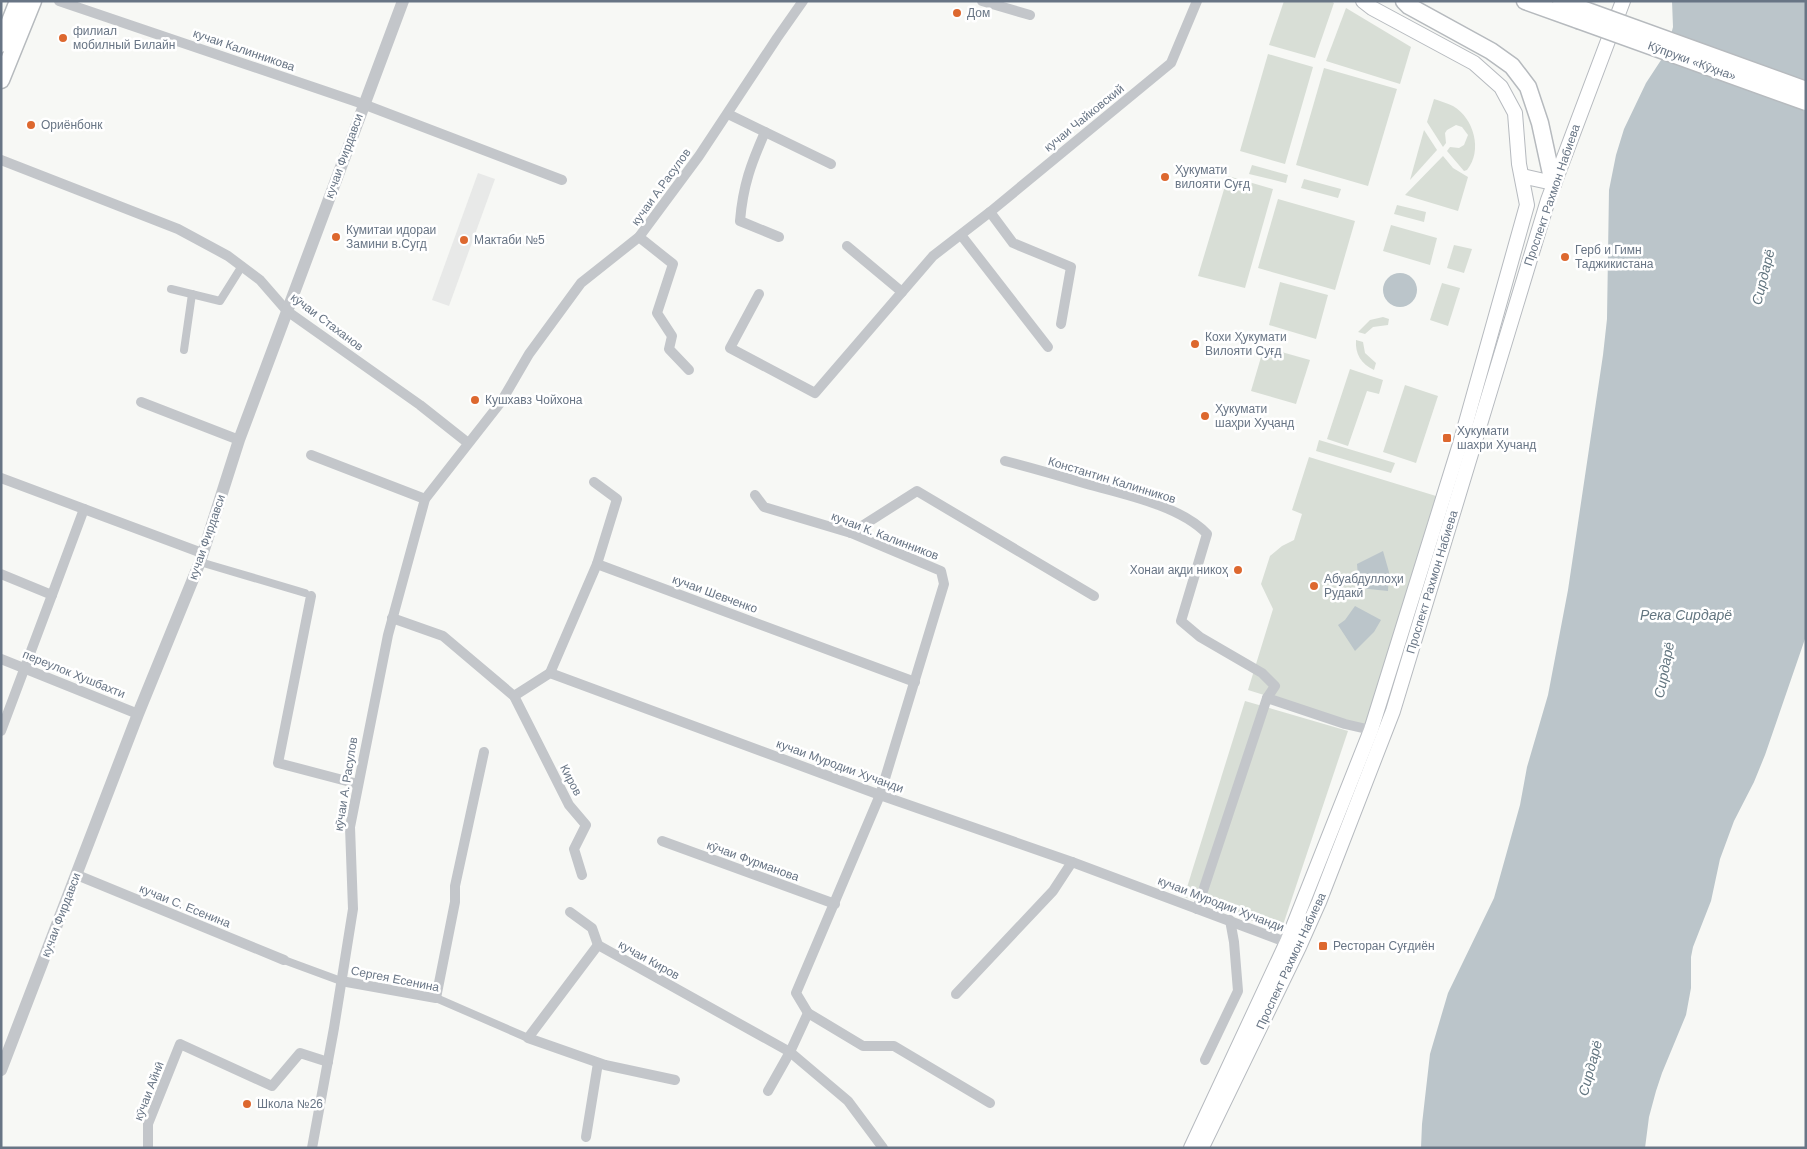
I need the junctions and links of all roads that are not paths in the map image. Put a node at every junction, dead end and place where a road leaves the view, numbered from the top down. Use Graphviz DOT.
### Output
graph roads {
  1 [pos="18,1"];
  2 [pos="33,1"];
  3 [pos="59,1"];
  4 [pos="402,1"];
  5 [pos="803,1"];
  6 [pos="982,1"];
  7 [pos="1197,1"];
  8 [pos="1363,1"];
  9 [pos="1404,1"];
  10 [pos="1525,1"];
  11 [pos="1562,1"];
  12 [pos="1623,1"];
  13 [pos="1030,15"];
  14 [pos="1580,15"];
  15 [pos="1,44"];
  16 [pos="1,80"];
  17 [pos="1806,90"];
  18 [pos="1806,102"];
  19 [pos="364,104"];
  20 [pos="728,114"];
  21 [pos="765,132"];
  22 [pos="1,160"];
  23 [pos="831,164"];
  24 [pos="1522,176"];
  25 [pos="562,180"];
  26 [pos="1553,183"];
  27 [pos="990,212"];
  28 [pos="961,235"];
  29 [pos="639,237"];
  30 [pos="779,237"];
  31 [pos="847,246"];
  32 [pos="242,266"];
  33 [pos="171,289"];
  34 [pos="902,292"];
  35 [pos="192,294"];
  36 [pos="759,294"];
  37 [pos="288,310"];
  38 [pos="1061,324"];
  39 [pos="1048,346"];
  40 [pos="184,350"];
  41 [pos="689,370"];
  42 [pos="141,402"];
  43 [pos="240,440"];
  44 [pos="468,443"];
  45 [pos="311,455"];
  46 [pos="1005,461"];
  47 [pos="1,478"];
  48 [pos="594,482"];
  49 [pos="755,495"];
  50 [pos="425,499"];
  51 [pos="84,508"];
  52 [pos="851,533"];
  53 [pos="201,558"];
  54 [pos="597,564"];
  55 [pos="1,574"];
  56 [pos="308,594"];
  57 [pos="52,595"];
  58 [pos="1094,596"];
  59 [pos="392,618"];
  60 [pos="1,659"];
  61 [pos="25,668"];
  62 [pos="550,673"];
  63 [pos="915,682"];
  64 [pos="514,696"];
  65 [pos="1266,698"];
  66 [pos="138,714"];
  67 [pos="1,730"];
  68 [pos="1371,730"];
  69 [pos="484,752"];
  70 [pos="358,784"];
  71 [pos="880,795"];
  72 [pos="662,841"];
  73 [pos="1072,862"];
  74 [pos="77,875"];
  75 [pos="582,875"];
  76 [pos="835,904"];
  77 [pos="1197,909"];
  78 [pos="570,912"];
  79 [pos="1230,920"];
  80 [pos="598,945"];
  81 [pos="1293,945"];
  82 [pos="284,960"];
  83 [pos="341,981"];
  84 [pos="956,994"];
  85 [pos="436,998"];
  86 [pos="808,1013"];
  87 [pos="528,1038"];
  88 [pos="790,1052"];
  89 [pos="1204,1060"];
  90 [pos="328,1062"];
  91 [pos="598,1063"];
  92 [pos="1,1070"];
  93 [pos="676,1080"];
  94 [pos="768,1091"];
  95 [pos="990,1102"];
  96 [pos="586,1137"];
  97 [pos="148,1148"];
  98 [pos="312,1148"];
  99 [pos="884,1148"];
  100 [pos="1191,1148"];
  101 [pos="1201,1148"];
  1 -- 15 [label="main road"];
  2 -- 16 [label="main road"];
  3 -- 19 [label="street, кучаи Калинникова"];
  4 -- 19 [label="street, кучаи Фирдавси"];
  5 -- 20 [label="street, кучаи А.Расулов"];
  6 -- 13 [label="street"];
  7 -- 27 [label="street, кучаи Чайковский"];
  8 -- 24 [label="main road, Проспект Рахмон Набиева"];
  9 -- 26 [label="main road"];
  10 -- 14 [label="main road"];
  11 -- 14 [label="main road"];
  12 -- 26 [label="main road, Проспект Рахмон Набиева"];
  14 -- 17 [label="main road, Кӯпруки «Кӯҳна», bridge"];
  14 -- 18 [label="main road, Кӯпруки «Кӯҳна», bridge"];
  19 -- 25 [label="street, кучаи Калинникова"];
  19 -- 37 [label="street, кучаи Фирдавси"];
  20 -- 21 [label="street"];
  20 -- 29 [label="street, кучаи А.Расулов"];
  21 -- 23 [label="street"];
  21 -- 30 [label="street"];
  22 -- 32 [label="street, кӯчаи Стаханов"];
  24 -- 26 [label="main road"];
  24 -- 68 [label="main road, Проспект Рахмон Набиева"];
  26 -- 81 [label="main road, Проспект Рахмон Набиева"];
  27 -- 28 [label="street, кучаи Чайковский"];
  27 -- 38 [label="street"];
  28 -- 34 [label="street, кучаи Чайковский"];
  28 -- 39 [label="street"];
  29 -- 41 [label="street"];
  29 -- 44 [label="street, кучаи А.Расулов"];
  31 -- 34 [label="street"];
  32 -- 35 [label="street"];
  32 -- 37 [label="street, кӯчаи Стаханов"];
  33 -- 35 [label="street"];
  34 -- 36 [label="street, кучаи Чайковский"];
  35 -- 40 [label="street"];
  37 -- 43 [label="street, кучаи Фирдавси"];
  37 -- 44 [label="street, кӯчаи Стаханов"];
  42 -- 43 [label="street"];
  43 -- 53 [label="street, кучаи Фирдавси"];
  44 -- 50 [label="street, кӯчаи А. Расулов"];
  45 -- 50 [label="street"];
  46 -- 65 [label="street, Константин Калинников"];
  47 -- 51 [label="street"];
  48 -- 54 [label="street"];
  49 -- 52 [label="street, кучаи К. Калинников"];
  50 -- 59 [label="street, кӯчаи А. Расулов"];
  51 -- 53 [label="street"];
  51 -- 57 [label="street"];
  52 -- 58 [label="street"];
  52 -- 63 [label="street, кучаи К. Калинников"];
  53 -- 56 [label="street"];
  53 -- 66 [label="street, кучаи Фирдавси"];
  54 -- 62 [label="street"];
  54 -- 63 [label="street, кучаи Шевченко"];
  55 -- 57 [label="street"];
  56 -- 70 [label="street"];
  57 -- 61 [label="street"];
  59 -- 64 [label="street"];
  59 -- 70 [label="street, кӯчаи А. Расулов"];
  60 -- 61 [label="street, переулок Хушбахти"];
  61 -- 66 [label="street, переулок Хушбахти"];
  61 -- 67 [label="street"];
  62 -- 64 [label="street"];
  62 -- 71 [label="street, кучаи Муродии Хучанди"];
  63 -- 71 [label="street"];
  64 -- 75 [label="street, Киров"];
  65 -- 68 [label="street"];
  65 -- 77 [label="street"];
  66 -- 74 [label="street, кучаи Фирдавси"];
  68 -- 81 [label="main road, Проспект Рахмон Набиева"];
  69 -- 85 [label="street"];
  70 -- 83 [label="street, кӯчаи А. Расулов"];
  71 -- 73 [label="street, кучаи Муродии Хучанди"];
  71 -- 76 [label="street"];
  72 -- 76 [label="street, кӯчаи Фурманова"];
  73 -- 77 [label="street, кучаи Муродии Хучанди"];
  73 -- 84 [label="street"];
  74 -- 82 [label="street, кучаи С. Есенина"];
  74 -- 92 [label="street, кучаи Фирдавси"];
  76 -- 86 [label="street"];
  77 -- 79 [label="street, кучаи Муродии Хучанди"];
  78 -- 80 [label="street"];
  79 -- 81 [label="street, кучаи Муродии Хучанди"];
  79 -- 89 [label="street"];
  80 -- 87 [label="street"];
  80 -- 88 [label="street, кучаи Киров"];
  81 -- 100 [label="main road, Проспект Рахмон Набиева"];
  81 -- 101 [label="main road, Проспект Рахмон Набиева"];
  82 -- 83 [label="street, Сергея Есенина"];
  83 -- 85 [label="street, Сергея Есенина"];
  83 -- 90 [label="street, кӯчаи А. Расулов"];
  85 -- 87 [label="street, Сергея Есенина"];
  86 -- 88 [label="street"];
  86 -- 95 [label="street"];
  87 -- 91 [label="street"];
  88 -- 94 [label="street"];
  88 -- 99 [label="street, кучаи Киров"];
  90 -- 97 [label="street, кӯчаи Айнӣ"];
  90 -- 98 [label="street, кӯчаи А. Расулов"];
  91 -- 93 [label="street"];
  91 -- 96 [label="street"];
}
